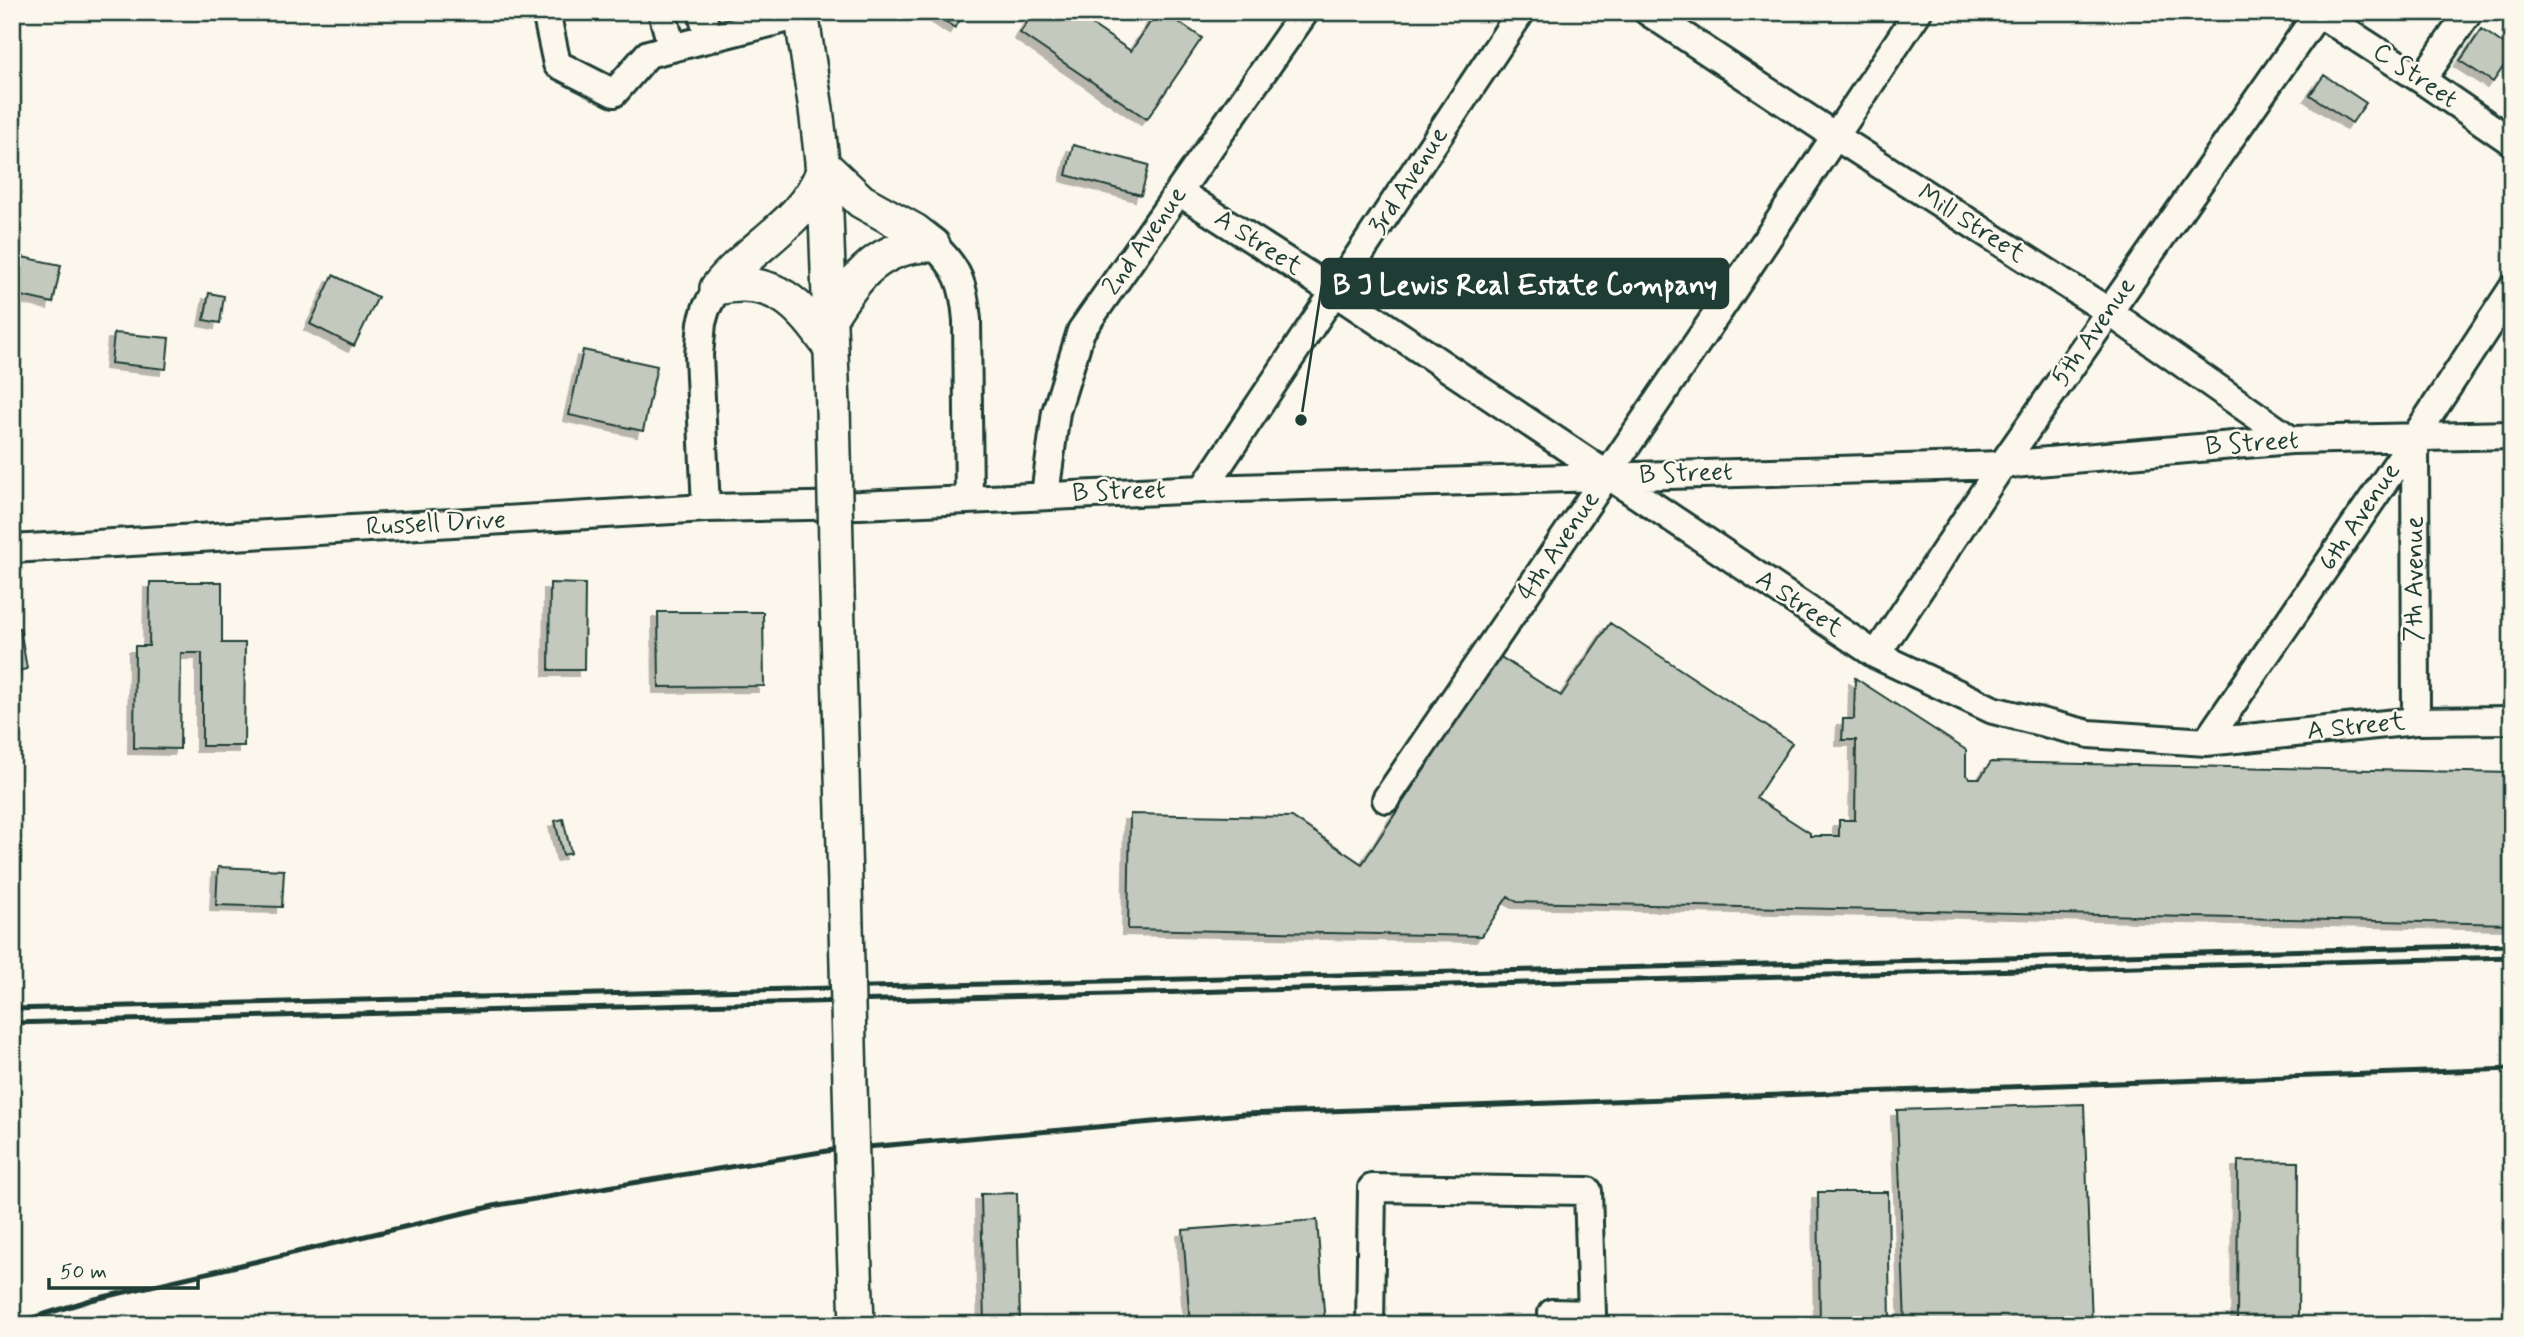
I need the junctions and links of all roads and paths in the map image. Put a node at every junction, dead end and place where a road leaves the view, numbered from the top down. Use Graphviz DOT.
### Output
graph roads {
  1 [pos="546,12"];
  2 [pos="662,12"];
  3 [pos="702,12"];
  4 [pos="1305,12"];
  5 [pos="1521,12"];
  6 [pos="1648,12"];
  7 [pos="1918,12"];
  8 [pos="2469,12"];
  9 [pos="2318,13"];
  10 [pos="801,14"];
  11 [pos="708,38"];
  12 [pos="672,48"];
  13 [pos="2423,80"];
  14 [pos="1835,136"];
  15 [pos="2512,142"];
  16 [pos="823,168"];
  17 [pos="1179,192"];
  18 [pos="933,245"];
  19 [pos="717,288"];
  20 [pos="2512,289"];
  21 [pos="1336,293"];
  22 [pos="2108,311"];
  23 [pos="831,333"];
  24 [pos="2512,435"];
  25 [pos="2415,437"];
  26 [pos="2291,440"];
  27 [pos="2002,465"];
  28 [pos="1606,476"];
  29 [pos="1203,489"];
  30 [pos="1045,495"];
  31 [pos="969,499"];
  32 [pos="860,505"];
  33 [pos="706,508"];
  34 [pos="12,549"];
  35 [pos="1876,655"];
  36 [pos="2416,720"];
  37 [pos="2512,720"];
  38 [pos="2206,742"];
  39 [pos="1386,799"];
  40 [pos="857,1325"];
  41 [pos="1370,1325"];
  42 [pos="1553,1325"];
  1 -- 12 [label="street"];
  2 -- 12 [label="street"];
  3 -- 11 [label="street"];
  4 -- 17 [label="street, 2nd Avenue"];
  5 -- 21 [label="street, 3rd Avenue"];
  6 -- 14 [label="street, Mill Street"];
  7 -- 14 [label="street, 4th Avenue"];
  8 -- 13 [label="street"];
  9 -- 13 [label="street, C Street"];
  9 -- 22 [label="street, 5th Avenue"];
  10 -- 11 [label="street"];
  10 -- 16 [label="main road"];
  11 -- 12 [label="street"];
  13 -- 15 [label="street, C Street"];
  14 -- 22 [label="street, Mill Street"];
  14 -- 28 [label="street, 4th Avenue"];
  16 -- 18 [label="main road"];
  16 -- 19 [label="main road"];
  16 -- 23 [label="main road"];
  17 -- 21 [label="street, A Street"];
  17 -- 30 [label="street, 2nd Avenue"];
  18 -- 23 [label="main road"];
  18 -- 31 [label="street"];
  19 -- 23 [label="main road"];
  19 -- 33 [label="street"];
  20 -- 25 [label="street, 6th Avenue"];
  21 -- 28 [label="street, A Street"];
  21 -- 29 [label="street, 3rd Avenue"];
  22 -- 26 [label="street, Mill Street"];
  22 -- 27 [label="street, 5th Avenue"];
  23 -- 40 [label="main road, bridge"];
  24 -- 25 [label="street, B Street"];
  25 -- 26 [label="street, B Street"];
  25 -- 36 [label="street, 7th Avenue"];
  25 -- 38 [label="street, 6th Avenue"];
  26 -- 27 [label="street, B Street"];
  27 -- 28 [label="street, B Street"];
  27 -- 35 [label="street, 5th Avenue"];
  28 -- 29 [label="street, B Street"];
  28 -- 35 [label="street, A Street"];
  28 -- 39 [label="street, 4th Avenue"];
  29 -- 30 [label="street, B Street"];
  30 -- 31 [label="street, B Street"];
  31 -- 32 [label="street, B Street"];
  32 -- 33 [label="street, Russell Drive"];
  33 -- 34 [label="street, Russell Drive"];
  35 -- 38 [label="street, A Street"];
  36 -- 37 [label="street, A Street"];
  36 -- 38 [label="street, A Street"];
  41 -- 42 [label="street"];
}
